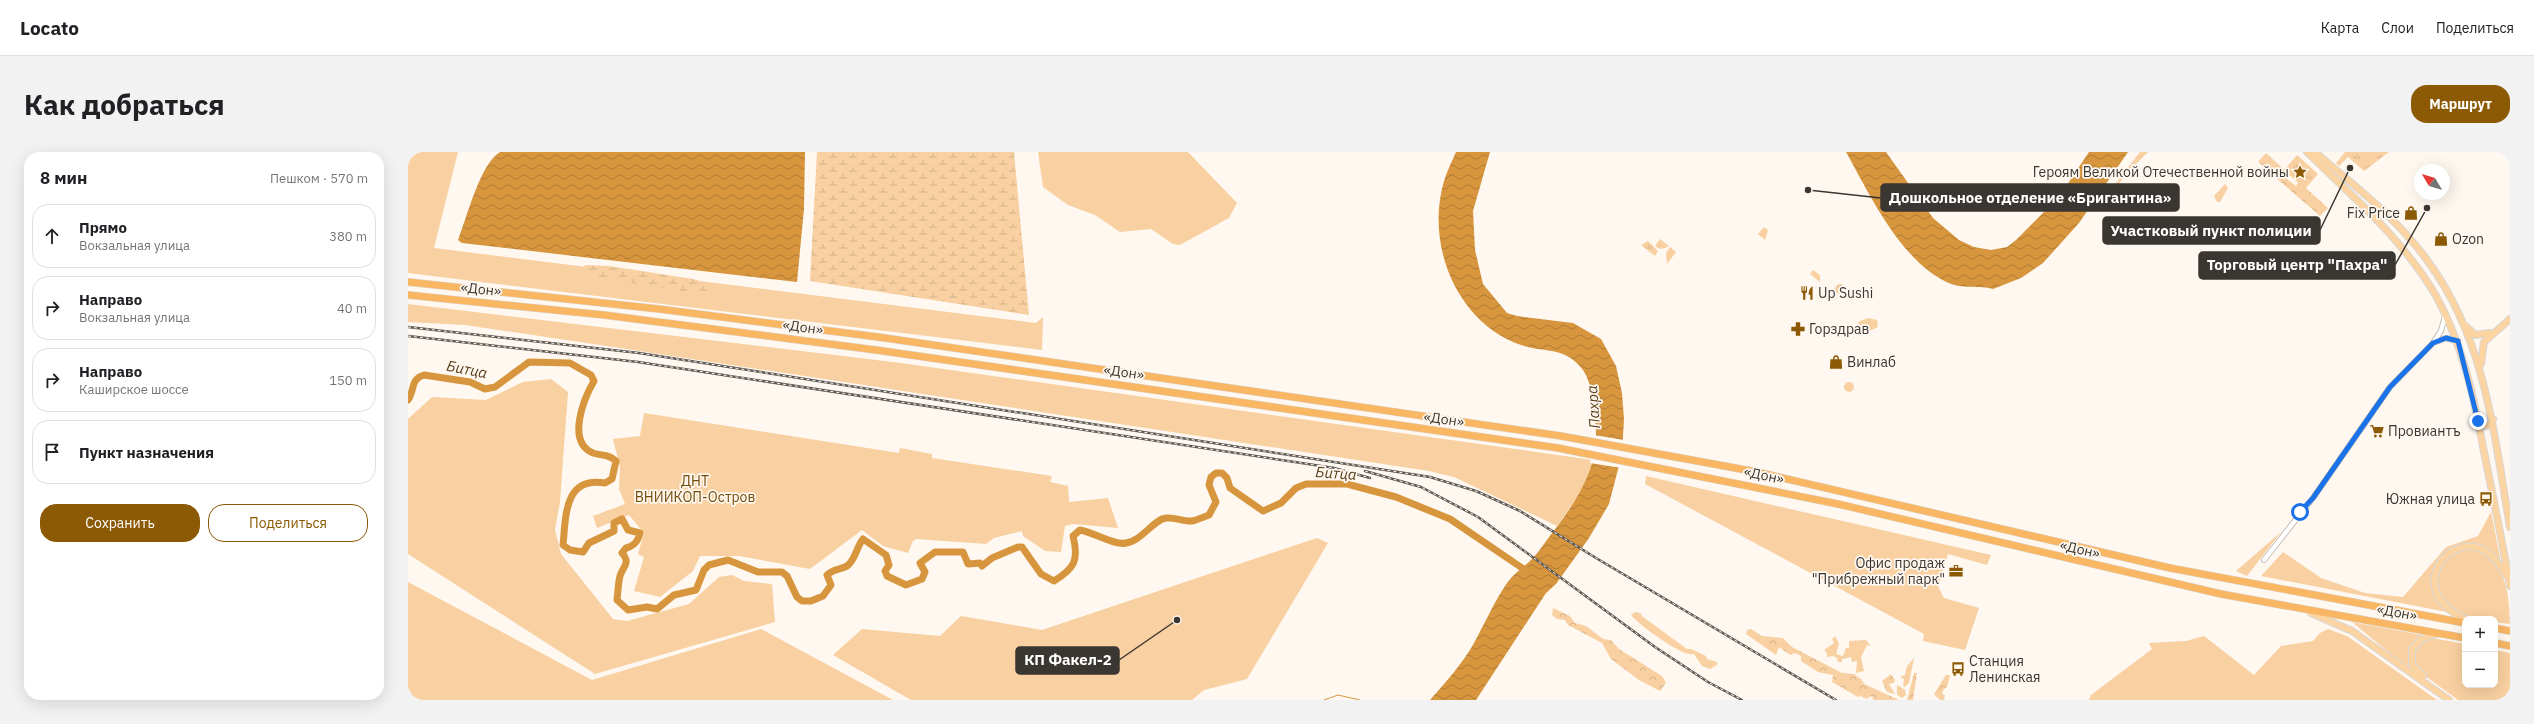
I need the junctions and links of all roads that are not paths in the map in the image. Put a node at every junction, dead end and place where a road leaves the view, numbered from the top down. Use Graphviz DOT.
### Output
graph roads {
  1 [pos="2307,152"];
  2 [pos="2315,152"];
  3 [pos="2418,248"];
  4 [pos="2406,255"];
  5 [pos="408,282"];
  6 [pos="408,295"];
  7 [pos="2446,316"];
  8 [pos="2510,319"];
  9 [pos="2466,326"];
  10 [pos="2499,329"];
  11 [pos="2458,341"];
  12 [pos="2433,343"];
  13 [pos="2482,377"];
  14 [pos="2493,419"];
  15 [pos="2478,421"];
  16 [pos="2504,490"];
  17 [pos="2510,506"];
  18 [pos="2510,527"];
  19 [pos="2264,560"];
  20 [pos="2509,578"];
  21 [pos="2510,586"];
  22 [pos="2302,609"];
  23 [pos="2462,619"];
  24 [pos="2462,620"];
  25 [pos="2498,629"];
  26 [pos="2510,631"];
  27 [pos="2441,633"];
  28 [pos="2462,637"];
  29 [pos="2449,700"];
  30 [pos="2455,700"];
  1 -- 4 [label="main road"];
  2 -- 3 [label="main road"];
  3 -- 4 [label="main road"];
  3 -- 9 [label="main road"];
  4 -- 7 [label="main road"];
  5 -- 24 [label="highway, «Дон»"];
  6 -- 22 [label="highway, «Дон»"];
  7 -- 11 [label="main road"];
  7 -- 12 [label="street"];
  8 -- 10 [label="main road"];
  9 -- 10 [label="main road"];
  9 -- 13 [label="main road"];
  10 -- 13 [label="main road"];
  11 -- 12 [label="street"];
  11 -- 15 [label="main road"];
  12 -- 19 [label="street"];
  13 -- 14 [label="main road"];
  14 -- 15 [label="main road"];
  14 -- 16 [label="main road"];
  15 -- 20 [label="main road"];
  16 -- 17 [label="main road"];
  16 -- 18 [label="main road"];
  20 -- 21 [label="main road"];
  20 -- 23 [label="main road"];
  22 -- 27 [label="highway, «Дон»"];
  22 -- 29 [label="main road"];
  25 -- 26 [label="highway"];
  27 -- 28 [label="highway, «Дон»"];
  27 -- 30 [label="main road"];
}
